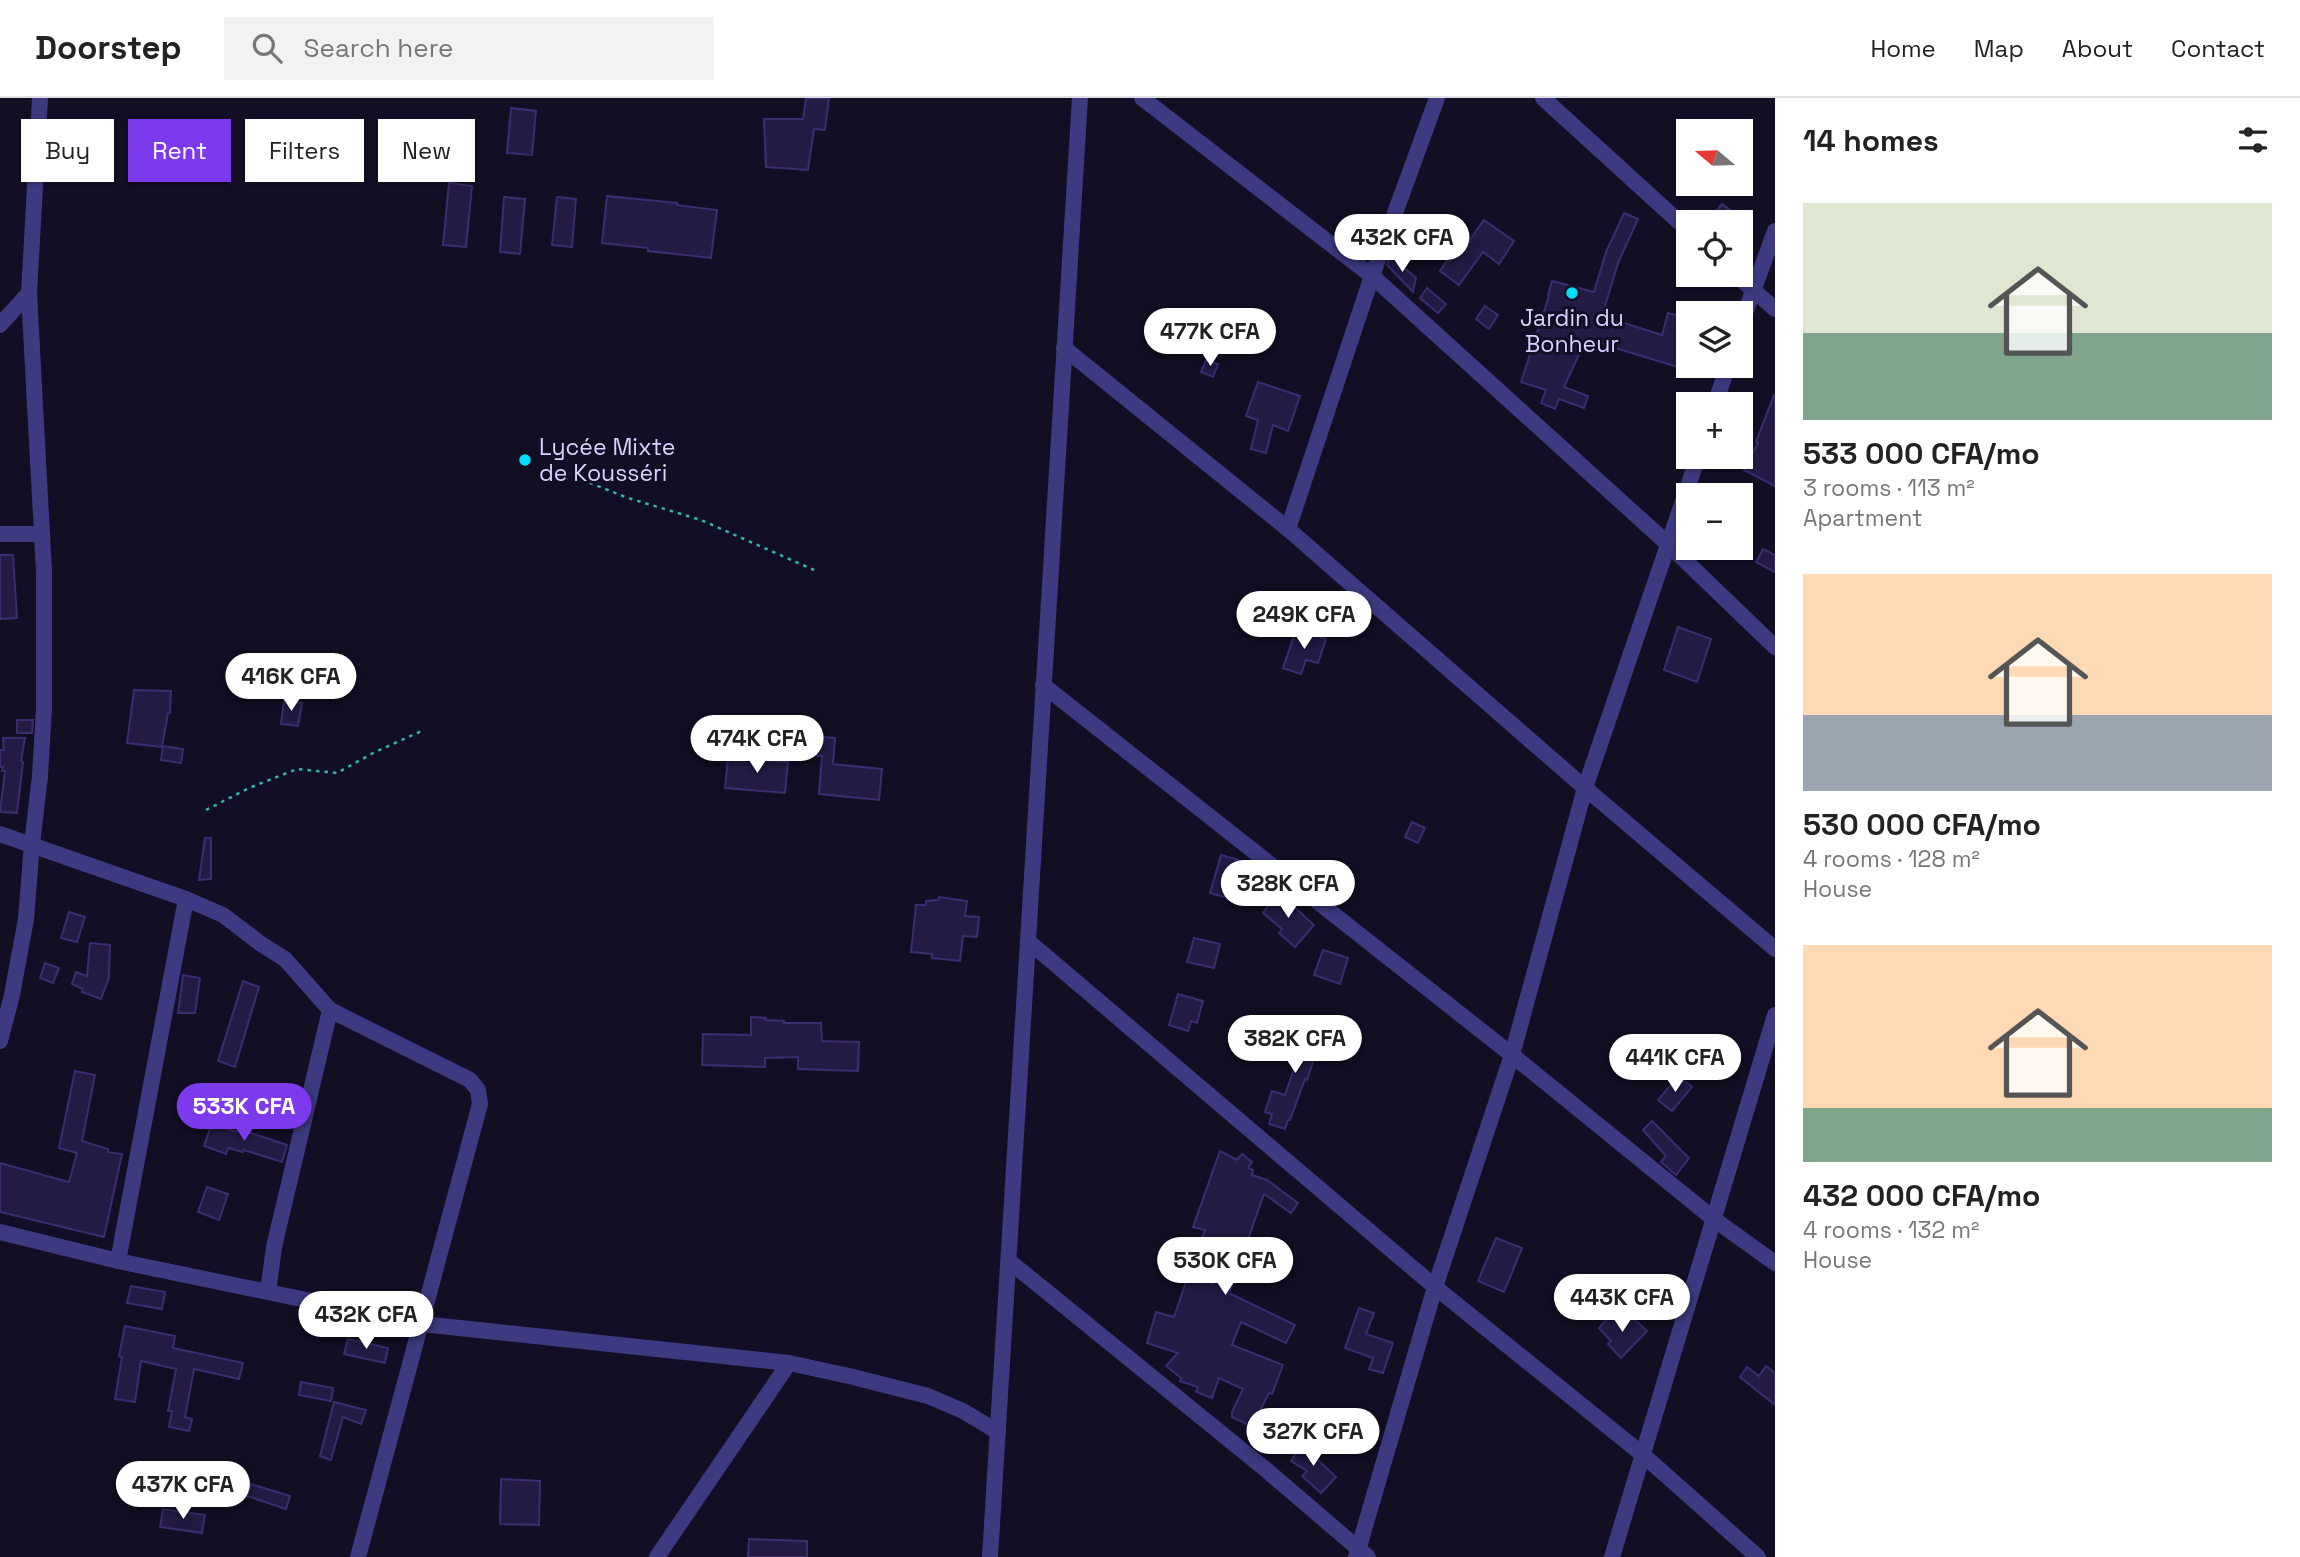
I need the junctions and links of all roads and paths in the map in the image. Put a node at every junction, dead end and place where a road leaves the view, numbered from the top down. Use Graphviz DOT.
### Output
graph roads {
  1 [pos="40,98"];
  2 [pos="1080,98"];
  3 [pos="1142,98"];
  4 [pos="1437,98"];
  5 [pos="1543,98"];
  6 [pos="1676,219"];
  7 [pos="1775,231"];
  8 [pos="1372,276"];
  9 [pos="1749,287"];
  10 [pos="1752,290"];
  11 [pos="29,293"];
  12 [pos="1748,301"];
  13 [pos="1775,309"];
  14 [pos="0,325"];
  15 [pos="1064,348"];
  16 [pos="550,467"];
  17 [pos="1694,469"];
  18 [pos="1288,529"];
  19 [pos="0,534"];
  20 [pos="41,534"];
  21 [pos="1669,545"];
  22 [pos="814,570"];
  23 [pos="1775,647"];
  24 [pos="1043,685"];
  25 [pos="424,730"];
  26 [pos="1585,788"];
  27 [pos="206,810"];
  28 [pos="0,834"];
  29 [pos="32,844"];
  30 [pos="186,899"];
  31 [pos="1027,941"];
  32 [pos="1775,949"];
  33 [pos="330,1010"];
  34 [pos="1775,1015"];
  35 [pos="0,1041"];
  36 [pos="1512,1055"];
  37 [pos="1715,1220"];
  38 [pos="0,1232"];
  39 [pos="118,1261"];
  40 [pos="1009,1261"];
  41 [pos="1775,1263"];
  42 [pos="1435,1287"];
  43 [pos="268,1292"];
  44 [pos="422,1324"];
  45 [pos="789,1363"];
  46 [pos="998,1432"];
  47 [pos="1642,1454"];
  48 [pos="1361,1554"];
  49 [pos="358,1557"];
  50 [pos="657,1557"];
  51 [pos="990,1557"];
  52 [pos="1612,1557"];
  53 [pos="1758,1557"];
  1 -- 11 [label="street"];
  2 -- 15 [label="street"];
  3 -- 8 [label="street"];
  4 -- 8 [label="street"];
  5 -- 6 [label="street"];
  7 -- 10 [label="street"];
  8 -- 18 [label="street"];
  8 -- 21 [label="street"];
  9 -- 10 [label="street"];
  10 -- 12 [label="street"];
  10 -- 13 [label="street"];
  11 -- 14 [label="street"];
  11 -- 20 [label="street"];
  15 -- 18 [label="street"];
  15 -- 24 [label="street"];
  16 -- 22 [label="path"];
  17 -- 21 [label="street"];
  18 -- 26 [label="street"];
  19 -- 20 [label="street"];
  20 -- 29 [label="street"];
  21 -- 23 [label="street"];
  21 -- 26 [label="street"];
  24 -- 31 [label="street"];
  24 -- 36 [label="street"];
  25 -- 27 [label="path"];
  26 -- 32 [label="street"];
  26 -- 36 [label="street"];
  28 -- 29 [label="street"];
  29 -- 30 [label="street"];
  29 -- 35 [label="street"];
  30 -- 33 [label="street"];
  30 -- 39 [label="street"];
  31 -- 40 [label="street"];
  31 -- 42 [label="street"];
  33 -- 43 [label="street"];
  33 -- 44 [label="street"];
  34 -- 37 [label="street"];
  36 -- 37 [label="street"];
  36 -- 42 [label="street"];
  37 -- 41 [label="street"];
  37 -- 47 [label="street"];
  38 -- 39 [label="street"];
  39 -- 43 [label="street"];
  40 -- 46 [label="street"];
  40 -- 48 [label="street"];
  42 -- 47 [label="street"];
  42 -- 48 [label="street"];
  43 -- 44 [label="street"];
  44 -- 45 [label="street"];
  44 -- 49 [label="street"];
  45 -- 46 [label="street"];
  45 -- 50 [label="street"];
  46 -- 51 [label="street"];
  47 -- 52 [label="street"];
  47 -- 53 [label="street"];
}
